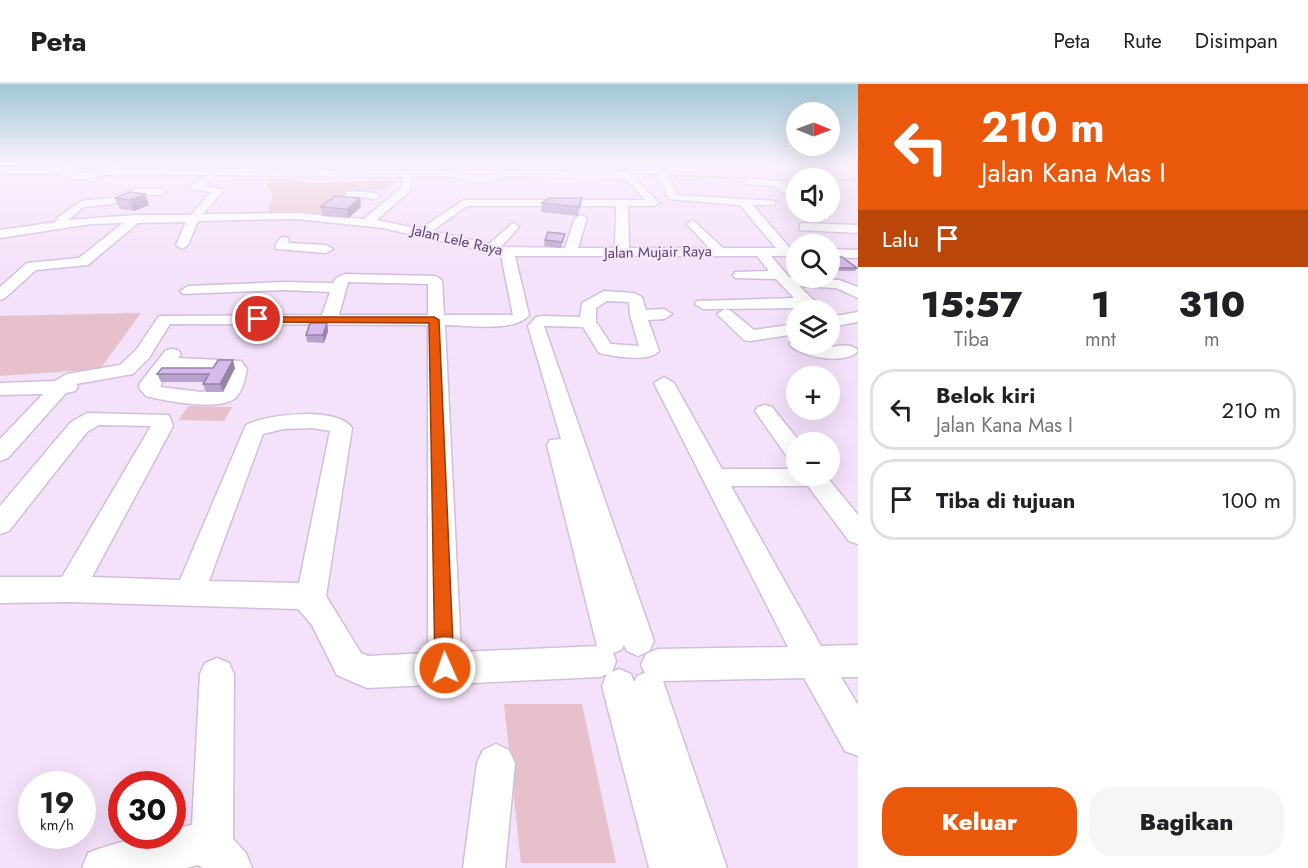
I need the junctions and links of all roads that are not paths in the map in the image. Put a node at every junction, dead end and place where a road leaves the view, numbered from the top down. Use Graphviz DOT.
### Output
graph roads {
  1 [pos="768,199"];
  2 [pos="119,200"];
  3 [pos="188,200"];
  4 [pos="371,200"];
  5 [pos="393,200"];
  6 [pos="471,200"];
  7 [pos="551,200"];
  8 [pos="569,200"];
  9 [pos="614,200"];
  10 [pos="652,200"];
  11 [pos="703,200"];
  12 [pos="707,200"];
  13 [pos="208,201"];
  14 [pos="742,202"];
  15 [pos="340,203"];
  16 [pos="618,204"];
  17 [pos="572,205"];
  18 [pos="656,207"];
  19 [pos="360,210"];
  20 [pos="136,218"];
  21 [pos="194,218"];
  22 [pos="581,218"];
  23 [pos="347,219"];
  24 [pos="367,222"];
  25 [pos="761,222"];
  26 [pos="822,222"];
  27 [pos="65,223"];
  28 [pos="783,223"];
  29 [pos="693,224"];
  30 [pos="513,227"];
  31 [pos="42,228"];
  32 [pos="829,228"];
  33 [pos="858,229"];
  34 [pos="0,234"];
  35 [pos="421,234"];
  36 [pos="771,234"];
  37 [pos="811,234"];
  38 [pos="739,237"];
  39 [pos="284,241"];
  40 [pos="182,245"];
  41 [pos="786,248"];
  42 [pos="506,251"];
  43 [pos="757,251"];
  44 [pos="622,252"];
  45 [pos="786,252"];
  46 [pos="570,253"];
  47 [pos="840,253"];
  48 [pos="858,254"];
  49 [pos="715,257"];
  50 [pos="32,258"];
  51 [pos="9,270"];
  52 [pos="740,275"];
  53 [pos="782,278"];
  54 [pos="339,288"];
  55 [pos="858,293"];
  56 [pos="0,295"];
  57 [pos="804,300"];
  58 [pos="703,304"];
  59 [pos="786,306"];
  60 [pos="664,314"];
  61 [pos="725,314"];
  62 [pos="638,315"];
  63 [pos="165,319"];
  64 [pos="328,319"];
  65 [pos="434,320"];
  66 [pos="529,320"];
  67 [pos="855,320"];
  68 [pos="840,321"];
  69 [pos="588,322"];
  70 [pos="786,330"];
  71 [pos="849,351"];
  72 [pos="840,352"];
  73 [pos="143,354"];
  74 [pos="249,354"];
  75 [pos="169,358"];
  76 [pos="224,358"];
  77 [pos="664,384"];
  78 [pos="85,386"];
  79 [pos="59,388"];
  80 [pos="0,389"];
  81 [pos="765,411"];
  82 [pos="786,439"];
  83 [pos="0,453"];
  84 [pos="716,477"];
  85 [pos="786,477"];
  86 [pos="821,486"];
  87 [pos="0,524"];
  88 [pos="858,534"];
  89 [pos="70,589"];
  90 [pos="0,590"];
  91 [pos="190,592"];
  92 [pos="310,599"];
  93 [pos="812,661"];
  94 [pos="858,661"];
  95 [pos="629,664"];
  96 [pos="445,668"];
  97 [pos="217,674"];
  98 [pos="858,738"];
  99 [pos="496,763"];
  100 [pos="222,858"];
  101 [pos="103,868"];
  102 [pos="484,868"];
  103 [pos="670,868"];
  104 [pos="706,868"];
  1 -- 14 [label="street"];
  2 -- 27 [label="street"];
  3 -- 13 [label="street"];
  4 -- 15 [label="street"];
  5 -- 24 [label="street"];
  6 -- 35 [label="street"];
  7 -- 17 [label="street"];
  8 -- 17 [label="street"];
  9 -- 16 [label="street"];
  10 -- 16 [label="street"];
  11 -- 12 [label="street"];
  12 -- 14 [label="street"];
  13 -- 21 [label="street"];
  14 -- 18 [label="street"];
  14 -- 25 [label="street"];
  14 -- 28 [label="street"];
  16 -- 17 [label="street"];
  16 -- 44 [label="street"];
  19 -- 23 [label="street"];
  20 -- 21 [label="street, Jalan Lele Raya"];
  20 -- 27 [label="street, Jalan Lele Raya"];
  20 -- 50 [label="street"];
  21 -- 23 [label="street, Jalan Lele Raya"];
  21 -- 40 [label="street"];
  22 -- 46 [label="street"];
  23 -- 24 [label="street, Jalan Lele Raya"];
  23 -- 39 [label="street"];
  24 -- 35 [label="street, Jalan Lele Raya"];
  25 -- 28 [label="street"];
  25 -- 36 [label="street"];
  26 -- 32 [label="street"];
  27 -- 31 [label="street, Jalan Lele Raya"];
  28 -- 36 [label="street"];
  29 -- 49 [label="street"];
  30 -- 42 [label="street"];
  31 -- 34 [label="street, Jalan Lele Raya"];
  31 -- 50 [label="street"];
  32 -- 33 [label="street"];
  32 -- 37 [label="street"];
  35 -- 42 [label="street, Jalan Lele Raya"];
  36 -- 41 [label="street"];
  38 -- 43 [label="street"];
  42 -- 46 [label="street, Jalan Mujair Raya"];
  42 -- 66 [label="street"];
  43 -- 45 [label="street, Jalan Mujair Raya"];
  43 -- 49 [label="street, Jalan Mujair Raya"];
  43 -- 53 [label="street"];
  44 -- 46 [label="street, Jalan Mujair Raya"];
  44 -- 49 [label="street, Jalan Mujair Raya"];
  47 -- 48 [label="street"];
  50 -- 51 [label="street"];
  50 -- 56 [label="street"];
  52 -- 53 [label="street"];
  53 -- 55 [label="street"];
  53 -- 57 [label="street"];
  54 -- 63 [label="street"];
  54 -- 64 [label="street"];
  54 -- 65 [label="street"];
  58 -- 59 [label="street"];
  60 -- 62 [label="street"];
  61 -- 70 [label="street"];
  62 -- 69 [label="street"];
  62 -- 69 [label="street"];
  63 -- 64 [label="street"];
  63 -- 73 [label="street"];
  64 -- 65 [label="street"];
  65 -- 66 [label="street"];
  65 -- 96 [label="street"];
  66 -- 69 [label="street"];
  66 -- 95 [label="street"];
  67 -- 68 [label="street"];
  71 -- 72 [label="street"];
  73 -- 75 [label="street"];
  73 -- 79 [label="street"];
  74 -- 76 [label="street"];
  75 -- 76 [label="street"];
  75 -- 76 [label="street"];
  77 -- 84 [label="street"];
  78 -- 79 [label="street"];
  79 -- 80 [label="street"];
  79 -- 83 [label="street"];
  81 -- 82 [label="street"];
  84 -- 85 [label="street"];
  84 -- 93 [label="street"];
  86 -- 88 [label="street"];
  87 -- 89 [label="street"];
  89 -- 90 [label="street"];
  89 -- 91 [label="street"];
  91 -- 92 [label="street"];
  91 -- 92 [label="street"];
  92 -- 96 [label="street"];
  93 -- 94 [label="street"];
  93 -- 95 [label="street"];
  93 -- 98 [label="street"];
  95 -- 96 [label="street"];
  95 -- 103 [label="street"];
  95 -- 104 [label="street"];
  97 -- 100 [label="street"];
  99 -- 102 [label="street"];
  100 -- 101 [label="street"];
}
